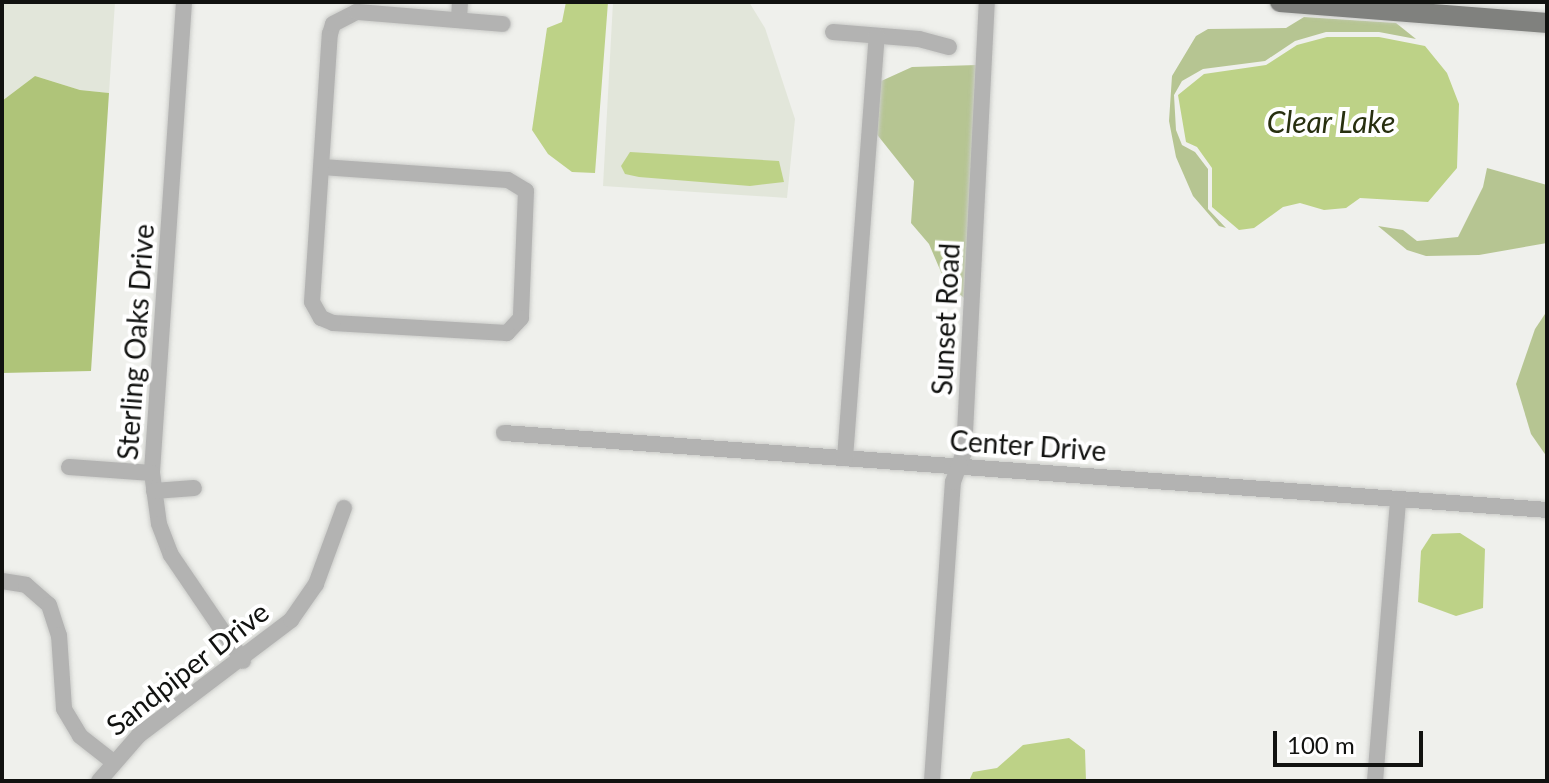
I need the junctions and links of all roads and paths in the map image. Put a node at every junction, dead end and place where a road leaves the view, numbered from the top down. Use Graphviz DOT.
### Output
graph roads {
  1 [pos="184,2"];
  2 [pos="460,2"];
  3 [pos="987,2"];
  4 [pos="1280,2"];
  5 [pos="1348,4"];
  6 [pos="459,20"];
  7 [pos="1547,23"];
  8 [pos="503,24"];
  9 [pos="833,32"];
  10 [pos="877,36"];
  11 [pos="949,47"];
  12 [pos="322,167"];
  13 [pos="504,433"];
  14 [pos="845,458"];
  15 [pos="959,466"];
  16 [pos="69,467"];
  17 [pos="152,473"];
  18 [pos="194,488"];
  19 [pos="154,491"];
  20 [pos="1398,499"];
  21 [pos="344,508"];
  22 [pos="1547,510"];
  23 [pos="2,581"];
  24 [pos="243,661"];
  25 [pos="112,761"];
  26 [pos="99,781"];
  27 [pos="932,781"];
  28 [pos="1375,781"];
  1 -- 17 [label="street, Sterling Oaks Drive"];
  2 -- 6 [label="street"];
  3 -- 15 [label="street, Sunset Road"];
  4 -- 5 [label="main road"];
  5 -- 7 [label="main road"];
  6 -- 8 [label="street"];
  6 -- 12 [label="street"];
  9 -- 10 [label="street"];
  10 -- 11 [label="street"];
  10 -- 14 [label="street"];
  12 -- 12 [label="street"];
  13 -- 14 [label="street, Center Drive"];
  14 -- 15 [label="street, Center Drive"];
  15 -- 20 [label="street, Center Drive"];
  15 -- 27 [label="street, Sunset Road"];
  16 -- 17 [label="street"];
  17 -- 19 [label="street, Sterling Oaks Drive"];
  18 -- 19 [label="street"];
  19 -- 24 [label="street, Sterling Oaks Drive"];
  20 -- 22 [label="street, Center Drive"];
  20 -- 28 [label="street"];
  21 -- 24 [label="street, Sandpiper Drive"];
  23 -- 25 [label="street"];
  24 -- 25 [label="street, Sandpiper Drive"];
  25 -- 26 [label="street, Sandpiper Drive"];
}
